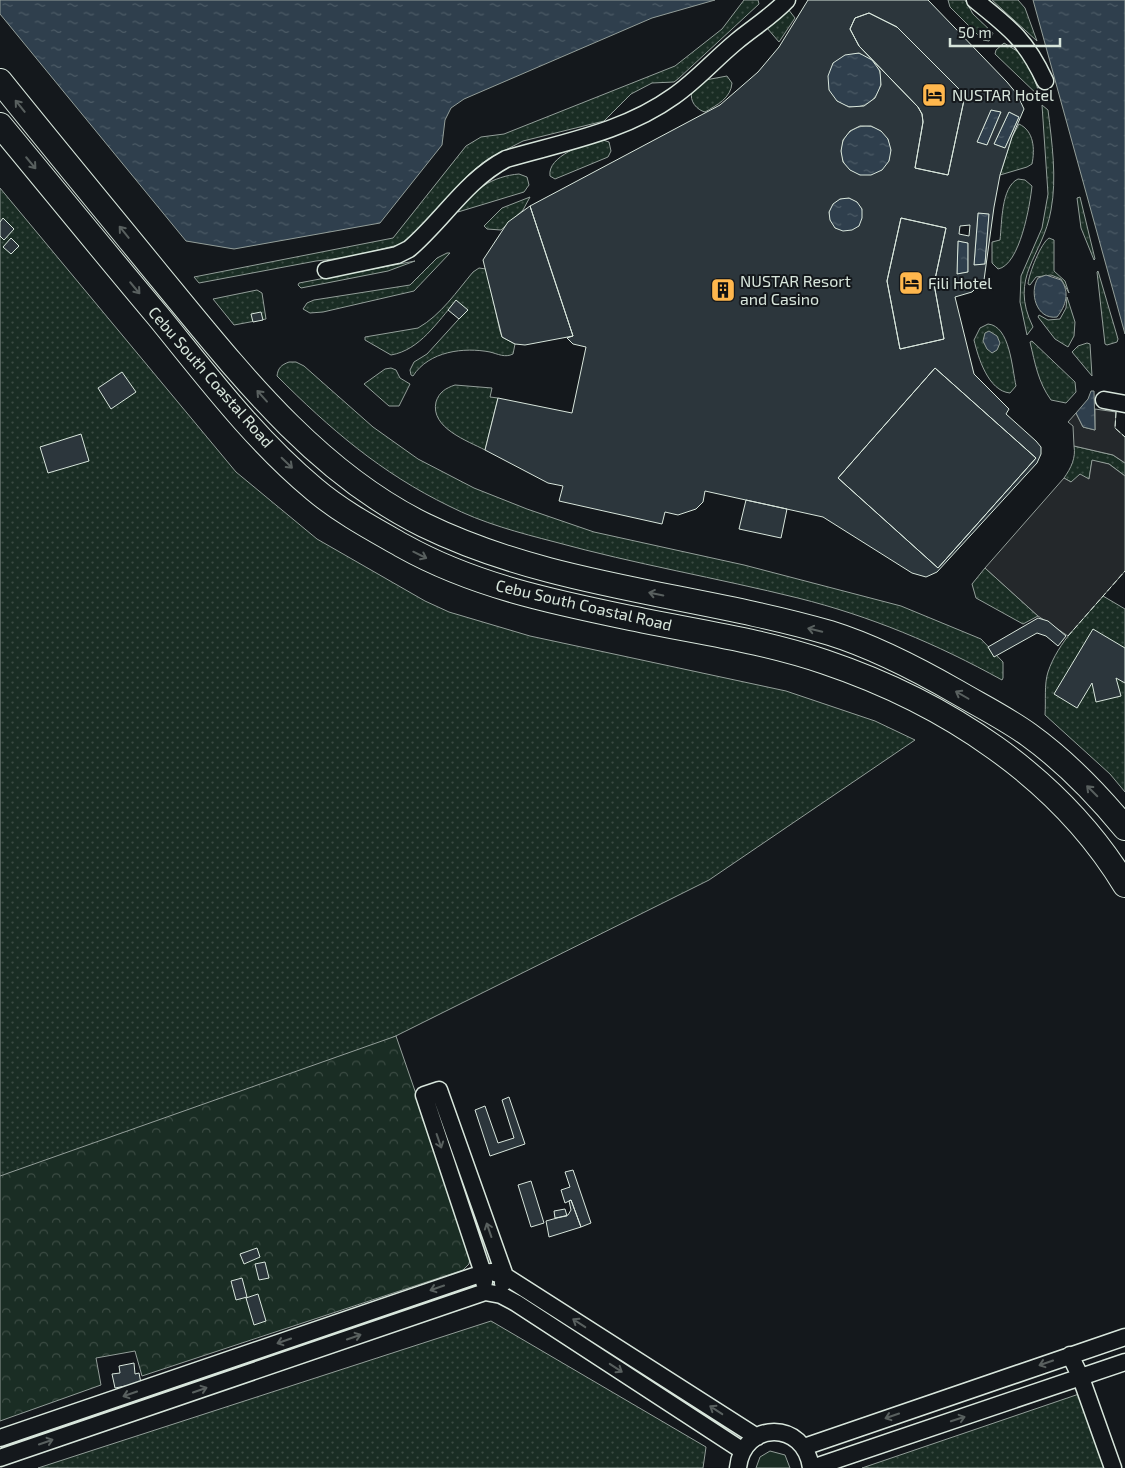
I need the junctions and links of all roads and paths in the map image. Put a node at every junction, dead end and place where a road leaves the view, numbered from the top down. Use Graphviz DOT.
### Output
graph roads {
  1 [pos="787,0"];
  2 [pos="975,0"];
  3 [pos="0,81"];
  4 [pos="1045,81"];
  5 [pos="0,125"];
  6 [pos="326,270"];
  7 [pos="1104,400"];
  8 [pos="1125,404"];
  9 [pos="1125,828"];
  10 [pos="1125,884"];
  11 [pos="484,1273"];
  12 [pos="505,1276"];
  13 [pos="493,1294"];
  14 [pos="1125,1337"];
  15 [pos="1070,1355"];
  16 [pos="1125,1362"];
  17 [pos="1081,1378"];
  18 [pos="757,1436"];
  19 [pos="0,1438"];
  20 [pos="804,1447"];
  21 [pos="743,1451"];
  22 [pos="0,1458"];
  23 [pos="738,1468"];
  24 [pos="812,1468"];
  25 [pos="1113,1468"];
  1 -- 6 [label="street"];
  2 -- 4 [label="street"];
  9 -- 3 [label="highway, Cebu South Coastal Road, one-way"];
  5 -- 10 [label="highway, Cebu South Coastal Road, one-way"];
  7 -- 8 [label="street"];
  11 -- 12 [label="street"];
  12 -- 11 [label="street, one-way"];
  11 -- 13 [label="street"];
  11 -- 19 [label="street, one-way"];
  12 -- 13 [label="street"];
  18 -- 12 [label="street, one-way"];
  13 -- 21 [label="street, one-way"];
  22 -- 13 [label="street, one-way"];
  14 -- 15 [label="street"];
  15 -- 17 [label="street"];
  15 -- 20 [label="street, one-way"];
  16 -- 17 [label="street"];
  24 -- 17 [label="street, one-way"];
  17 -- 25 [label="street"];
  18 -- 20 [label="street"];
  18 -- 21 [label="street"];
  20 -- 24 [label="street"];
  21 -- 23 [label="street"];
}
